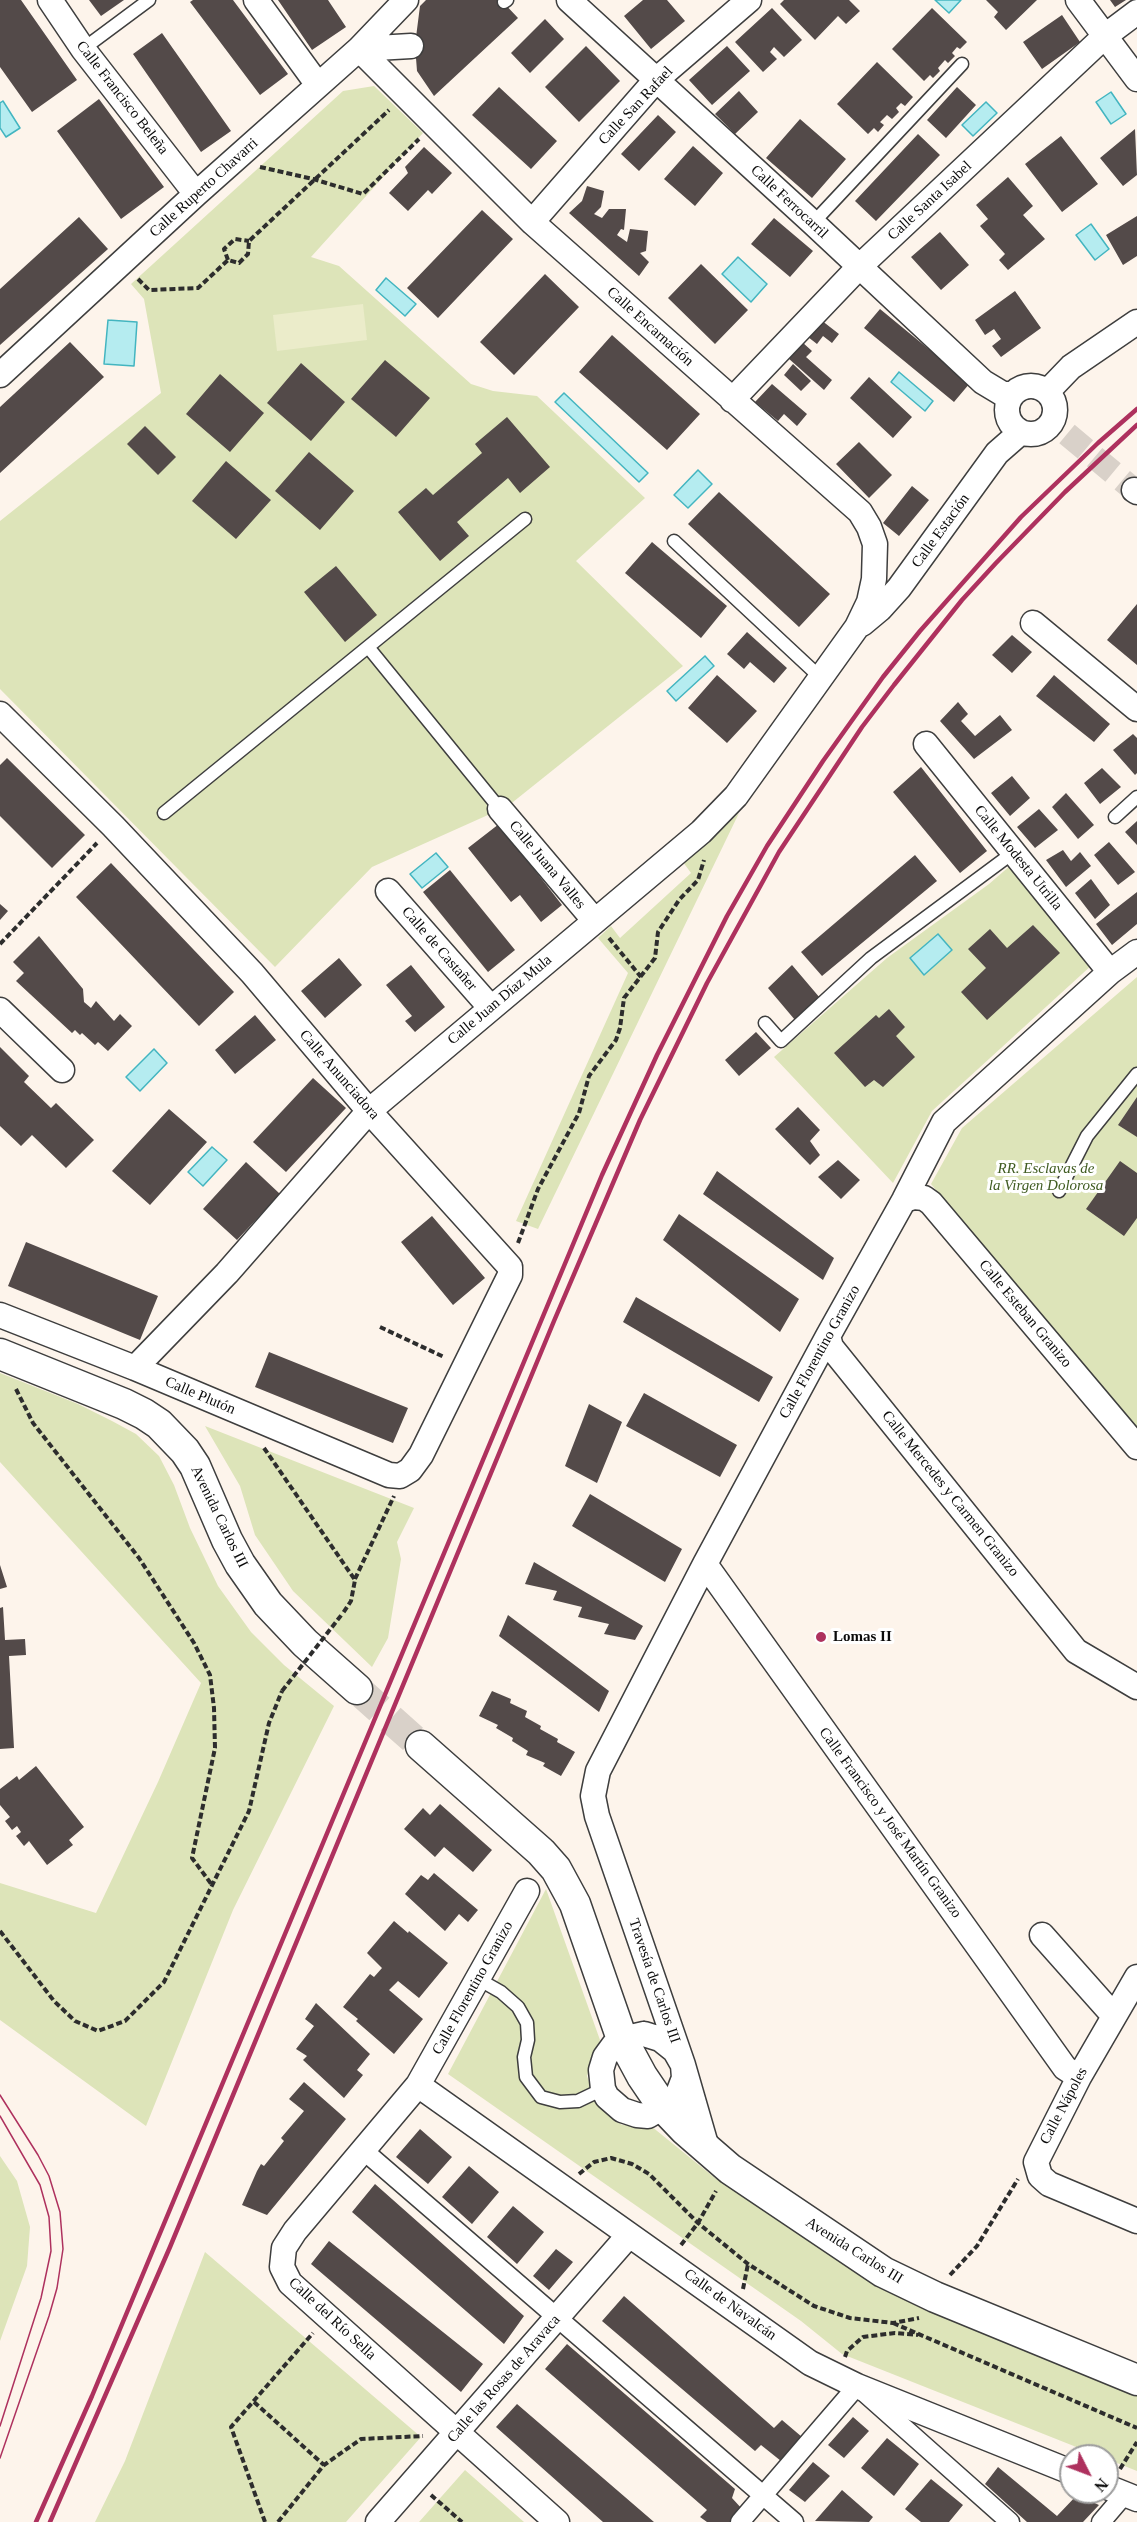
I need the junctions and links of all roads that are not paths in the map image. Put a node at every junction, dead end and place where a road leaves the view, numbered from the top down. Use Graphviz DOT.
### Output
graph roads {
  1 [pos="50,0"];
  2 [pos="149,0"];
  3 [pos="256,0"];
  4 [pos="406,0"];
  5 [pos="569,0"];
  6 [pos="749,0"];
  7 [pos="1078,0"];
  8 [pos="1137,12"];
  9 [pos="1105,36"];
  10 [pos="411,46"];
  11 [pos="83,49"];
  12 [pos="359,49"];
  13 [pos="962,64"];
  14 [pos="1137,79"];
  15 [pos="656,80"];
  16 [pos="318,85"];
  17 [pos="196,194"];
  18 [pos="532,222"];
  19 [pos="813,223"];
  20 [pos="860,267"];
  21 [pos="1137,322"];
  22 [pos="0,375"];
  23 [pos="1047,392"];
  24 [pos="1013,394"];
  25 [pos="732,400"];
  26 [pos="1021,432"];
  27 [pos="525,519"];
  28 [pos="674,542"];
  29 [pos="1033,623"];
  30 [pos="857,627"];
  31 [pos="368,647"];
  32 [pos="822,679"];
  33 [pos="1137,709"];
  34 [pos="0,714"];
  35 [pos="926,744"];
  36 [pos="1137,797"];
  37 [pos="500,810"];
  38 [pos="164,813"];
  39 [pos="1115,817"];
  40 [pos="1014,852"];
  41 [pos="388,891"];
  42 [pos="595,921"];
  43 [pos="1137,952"];
  44 [pos="1110,972"];
  45 [pos="490,1007"];
  46 [pos="0,1010"];
  47 [pos="765,1023"];
  48 [pos="62,1070"];
  49 [pos="1137,1074"];
  50 [pos="369,1111"];
  51 [pos="1059,1191"];
  52 [pos="904,1200"];
  53 [pos="0,1315"];
  54 [pos="828,1336"];
  55 [pos="0,1354"];
  56 [pos="135,1368"];
  57 [pos="1137,1447"];
  58 [pos="397,1486"];
  59 [pos="705,1564"];
  60 [pos="1137,1687"];
  61 [pos="357,1689"];
  62 [pos="421,1746"];
  63 [pos="597,1816"];
  64 [pos="527,1891"];
  65 [pos="1042,1935"];
  66 [pos="1137,1977"];
  67 [pos="478,1979"];
  68 [pos="1114,2016"];
  69 [pos="622,2039"];
  70 [pos="683,2065"];
  71 [pos="1079,2077"];
  72 [pos="418,2085"];
  73 [pos="603,2089"];
  74 [pos="663,2107"];
  75 [pos="707,2148"];
  76 [pos="363,2150"];
  77 [pos="1137,2221"];
  78 [pos="629,2235"];
  79 [pos="557,2317"];
  80 [pos="1137,2380"];
  81 [pos="847,2381"];
  82 [pos="457,2432"];
  83 [pos="1059,2467"];
  84 [pos="763,2495"];
  85 [pos="1112,2504"];
  86 [pos="378,2522"];
  87 [pos="557,2522"];
  88 [pos="740,2522"];
  89 [pos="794,2522"];
  90 [pos="1010,2522"];
  91 [pos="1101,2522"];
  1 -- 11 [label="street, Calle Francisco Beleña"];
  2 -- 11 [label="lane"];
  3 -- 16 [label="street"];
  4 -- 12 [label="street, Calle Ruperto Chavarri"];
  5 -- 15 [label="street, Calle Ferrocarril"];
  6 -- 15 [label="street, Calle San Rafael"];
  7 -- 9 [label="street"];
  8 -- 9 [label="street, Calle Santa Isabel"];
  9 -- 14 [label="street"];
  9 -- 20 [label="street, Calle Santa Isabel"];
  10 -- 12 [label="street"];
  11 -- 17 [label="street, Calle Francisco Beleña"];
  12 -- 16 [label="street, Calle Ruperto Chavarri"];
  12 -- 18 [label="street, Calle Encarnación"];
  13 -- 19 [label="lane"];
  15 -- 18 [label="street, Calle San Rafael"];
  15 -- 19 [label="street, Calle Ferrocarril"];
  16 -- 17 [label="street, Calle Ruperto Chavarri"];
  17 -- 22 [label="street, Calle Ruperto Chavarri"];
  18 -- 25 [label="street, Calle Encarnación"];
  19 -- 20 [label="street, Calle Ferrocarril"];
  20 -- 24 [label="street, Calle Ferrocarril"];
  20 -- 25 [label="street, Calle Santa Isabel"];
  21 -- 23 [label="street"];
  23 -- 24 [label="street"];
  23 -- 26 [label="street, Calle Estación"];
  24 -- 26 [label="street"];
  25 -- 30 [label="street, Calle Encarnación"];
  26 -- 30 [label="street, Calle Estación"];
  27 -- 31 [label="lane"];
  28 -- 32 [label="lane"];
  29 -- 33 [label="street"];
  30 -- 32 [label="street, Calle Juan Díaz Mula"];
  31 -- 37 [label="lane"];
  31 -- 38 [label="lane"];
  32 -- 42 [label="street, Calle Juan Díaz Mula"];
  34 -- 50 [label="street, Calle Anunciadora"];
  35 -- 40 [label="street, Calle Modesta Utrilla"];
  36 -- 39 [label="lane"];
  37 -- 42 [label="street, Calle Juana Valles"];
  40 -- 44 [label="street, Calle Modesta Utrilla"];
  40 -- 47 [label="lane"];
  41 -- 45 [label="street, Calle de Castañer"];
  42 -- 45 [label="street, Calle Juan Díaz Mula"];
  43 -- 44 [label="street, Calle Florentino Granizo"];
  44 -- 52 [label="street, Calle Florentino Granizo"];
  45 -- 50 [label="street, Calle Juan Díaz Mula"];
  46 -- 48 [label="street"];
  49 -- 51 [label="lane"];
  50 -- 56 [label="street, Calle Juan Díaz Mula"];
  50 -- 58 [label="street, Calle Anunciadora"];
  52 -- 54 [label="street, Calle Florentino Granizo"];
  52 -- 57 [label="street, Calle Esteban Granizo"];
  53 -- 56 [label="street, Calle Plutón"];
  54 -- 59 [label="street, Calle Florentino Granizo"];
  54 -- 60 [label="street, Calle Mercedes y Carmen Granizo"];
  55 -- 61 [label="street, Avenida Carlos III"];
  56 -- 58 [label="street, Calle Plutón"];
  59 -- 63 [label="street, Calle Florentino Granizo"];
  59 -- 71 [label="street, Calle Francisco y José Martín Granizo"];
  62 -- 69 [label="street, Avenida Carlos III"];
  63 -- 70 [label="street, Travesía de Carlos III"];
  64 -- 67 [label="street, Calle Florentino Granizo"];
  65 -- 68 [label="street"];
  66 -- 68 [label="street, Calle Nápoles"];
  67 -- 72 [label="street, Calle Florentino Granizo"];
  67 -- 73 [label="lane"];
  68 -- 71 [label="street, Calle Nápoles"];
  69 -- 70 [label="street"];
  69 -- 73 [label="street"];
  69 -- 74 [label="street, Avenida Carlos III"];
  70 -- 74 [label="street"];
  70 -- 75 [label="street, Travesía de Carlos III"];
  71 -- 77 [label="street, Calle Nápoles"];
  72 -- 76 [label="street, Calle del Río Sella"];
  72 -- 78 [label="street, Calle de Navalcán"];
  73 -- 74 [label="street"];
  74 -- 75 [label="street, Avenida Carlos III"];
  75 -- 80 [label="street, Avenida Carlos III"];
  76 -- 79 [label="street"];
  76 -- 82 [label="street, Calle del Río Sella"];
  78 -- 79 [label="street, Calle las Rosas de Aravaca"];
  78 -- 81 [label="street, Calle de Navalcán"];
  79 -- 82 [label="street, Calle las Rosas de Aravaca"];
  79 -- 84 [label="street"];
  81 -- 83 [label="street, Calle de Navalcán"];
  81 -- 84 [label="street"];
  81 -- 90 [label="street"];
  82 -- 86 [label="street, Calle las Rosas de Aravaca"];
  82 -- 87 [label="street, Calle del Río Sella"];
  84 -- 88 [label="street"];
  84 -- 89 [label="street"];
  85 -- 91 [label="street"];
}
